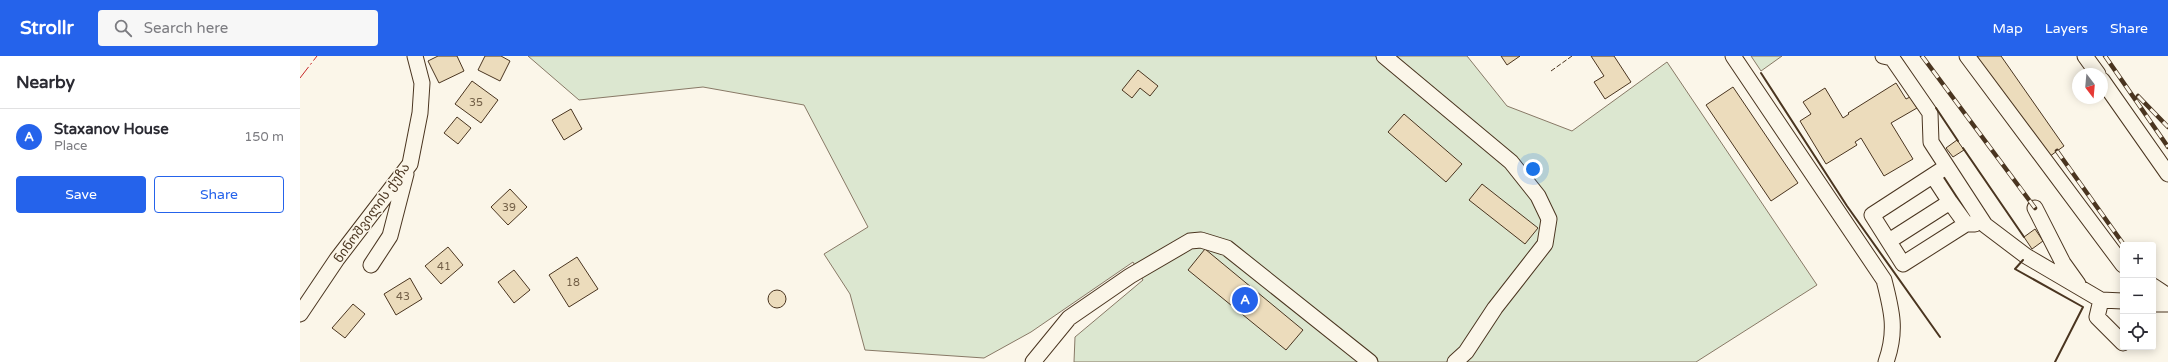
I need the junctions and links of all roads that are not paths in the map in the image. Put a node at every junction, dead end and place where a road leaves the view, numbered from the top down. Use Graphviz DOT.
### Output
graph roads {
  1 [pos="414,56"];
  2 [pos="1384,56"];
  3 [pos="1733,56"];
  4 [pos="1883,56"];
  5 [pos="1966,56"];
  6 [pos="2085,56"];
  7 [pos="2094,68"];
  8 [pos="2108,89"];
  9 [pos="410,164"];
  10 [pos="1946,167"];
  11 [pos="2168,174"];
  12 [pos="1933,176"];
  13 [pos="1950,202"];
  14 [pos="2035,208"];
  15 [pos="1966,224"];
  16 [pos="1985,225"];
  17 [pos="1888,242"];
  18 [pos="2120,261"];
  19 [pos="370,265"];
  20 [pos="2082,288"];
  21 [pos="2156,288"];
  22 [pos="2168,296"];
  23 [pos="2101,300"];
  24 [pos="2120,302"];
  25 [pos="2156,304"];
  26 [pos="2168,304"];
  27 [pos="300,314"];
  28 [pos="2120,341"];
  29 [pos="1033,362"];
  30 [pos="1370,362"];
  31 [pos="1455,362"];
  32 [pos="1886,362"];
  1 -- 9 [label="street, ნინოშვილის ქუჩა"];
  2 -- 31 [label="street"];
  3 -- 32 [label="street"];
  4 -- 10 [label="street"];
  5 -- 18 [label="street"];
  6 -- 7 [label="street"];
  8 -- 11 [label="street"];
  9 -- 19 [label="street"];
  9 -- 27 [label="street, ნინოშვილის ქუჩა"];
  10 -- 12 [label="street"];
  10 -- 16 [label="street"];
  12 -- 13 [label="street"];
  12 -- 17 [label="street"];
  13 -- 15 [label="street"];
  13 -- 17 [label="street"];
  14 -- 20 [label="street"];
  15 -- 16 [label="street"];
  15 -- 17 [label="street"];
  16 -- 20 [label="street"];
  20 -- 23 [label="street"];
  21 -- 22 [label="street"];
  23 -- 24 [label="street"];
  23 -- 28 [label="street"];
  25 -- 26 [label="street"];
  29 -- 30 [label="street"];
}
